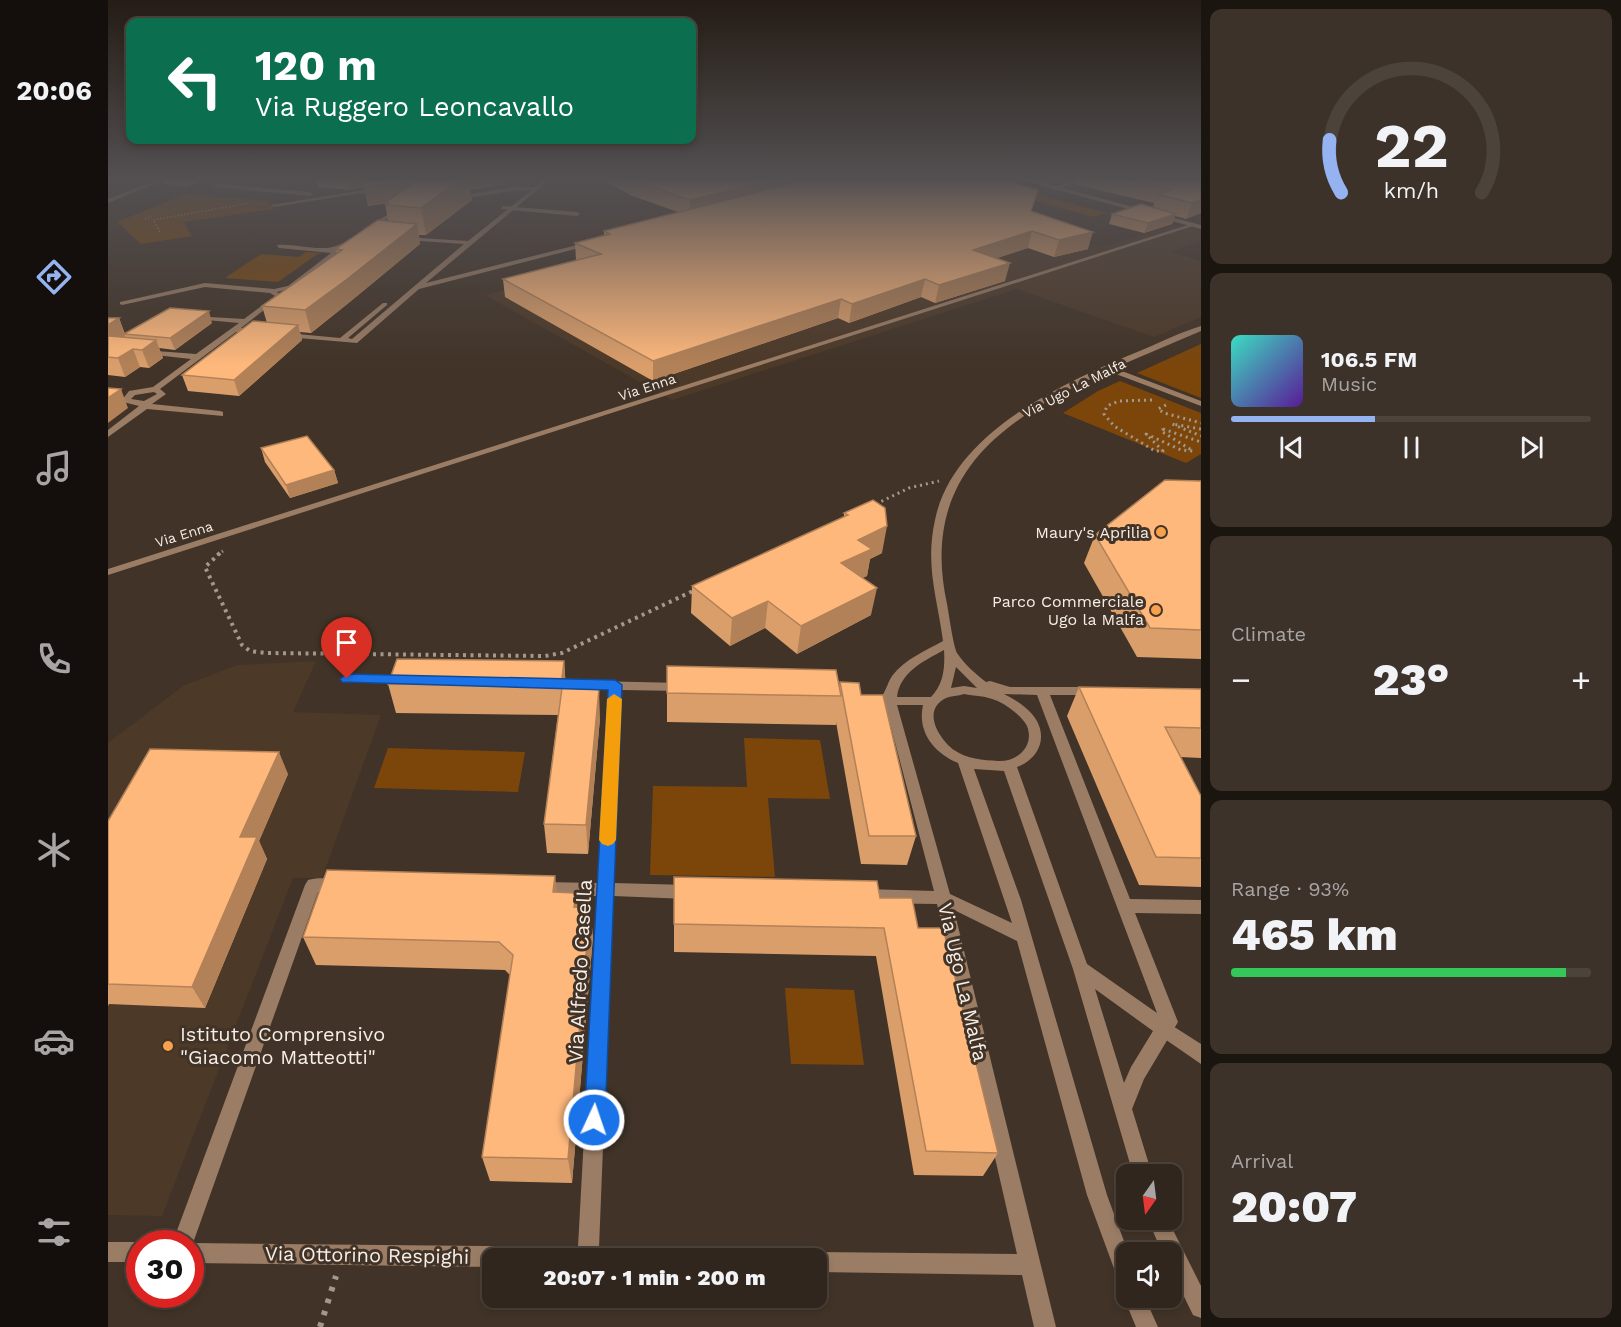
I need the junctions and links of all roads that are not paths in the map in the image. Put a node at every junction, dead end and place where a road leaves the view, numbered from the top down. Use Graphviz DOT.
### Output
graph roads {
  1 [pos="350,242"];
  2 [pos="460,242"];
  3 [pos="597,242"];
  4 [pos="1147,242"];
  5 [pos="469,243"];
  6 [pos="279,246"];
  7 [pos="332,252"];
  8 [pos="439,269"];
  9 [pos="471,273"];
  10 [pos="418,287"];
  11 [pos="277,293"];
  12 [pos="122,303"];
  13 [pos="183,316"];
  14 [pos="246,321"];
  15 [pos="1201,328"];
  16 [pos="235,330"];
  17 [pos="271,333"];
  18 [pos="282,334"];
  19 [pos="342,340"];
  20 [pos="138,351"];
  21 [pos="199,357"];
  22 [pos="1108,368"];
  23 [pos="155,389"];
  24 [pos="148,404"];
  25 [pos="1201,404"];
  26 [pos="220,414"];
  27 [pos="108,434"];
  28 [pos="108,572"];
  29 [pos="950,648"];
  30 [pos="967,672"];
  31 [pos="347,679"];
  32 [pos="417,681"];
  33 [pos="534,683"];
  34 [pos="615,685"];
  35 [pos="697,687"];
  36 [pos="1042,691"];
  37 [pos="1026,692"];
  38 [pos="1109,692"];
  39 [pos="998,696"];
  40 [pos="873,697"];
  41 [pos="937,698"];
  42 [pos="890,701"];
  43 [pos="1015,705"];
  44 [pos="964,761"];
  45 [pos="1009,765"];
  46 [pos="355,886"];
  47 [pos="529,888"];
  48 [pos="605,889"];
  49 [pos="708,892"];
  50 [pos="855,896"];
  51 [pos="943,898"];
  52 [pos="1123,906"];
  53 [pos="1201,907"];
  54 [pos="1023,936"];
  55 [pos="1081,969"];
  56 [pos="1165,1029"];
  57 [pos="1201,1055"];
  58 [pos="1123,1108"];
  59 [pos="1139,1164"];
  60 [pos="187,1230"];
  61 [pos="1163,1230"];
  62 [pos="1116,1247"];
  63 [pos="588,1248"];
  64 [pos="108,1252"];
  65 [pos="126,1252"];
  66 [pos="204,1253"];
  67 [pos="482,1257"];
  68 [pos="827,1262"];
  69 [pos="1031,1265"];
  70 [pos="1201,1307"];
  71 [pos="1139,1308"];
  72 [pos="1045,1327"];
  73 [pos="1147,1327"];
  1 -- 7 [label="street"];
  2 -- 5 [label="street"];
  2 -- 19 [label="street"];
  3 -- 9 [label="street"];
  4 -- 28 [label="street, Via Enna"];
  5 -- 8 [label="street"];
  6 -- 7 [label="street"];
  7 -- 11 [label="street"];
  8 -- 9 [label="street"];
  8 -- 10 [label="street"];
  9 -- 10 [label="street"];
  10 -- 19 [label="street"];
  11 -- 12 [label="street"];
  11 -- 14 [label="street"];
  13 -- 14 [label="street"];
  14 -- 16 [label="street"];
  15 -- 22 [label="street, Via Ugo La Malfa"];
  16 -- 17 [label="street"];
  16 -- 21 [label="street"];
  18 -- 19 [label="street"];
  20 -- 21 [label="street"];
  21 -- 23 [label="street"];
  22 -- 25 [label="street"];
  22 -- 29 [label="street, Via Ugo La Malfa"];
  23 -- 24 [label="street"];
  23 -- 24 [label="street"];
  24 -- 26 [label="street"];
  24 -- 27 [label="street"];
  29 -- 30 [label="street, Via Ugo La Malfa"];
  29 -- 41 [label="street, Via Ugo La Malfa"];
  29 -- 42 [label="street"];
  30 -- 37 [label="street"];
  30 -- 39 [label="street, Via Ugo La Malfa"];
  31 -- 32 [label="street"];
  33 -- 34 [label="street"];
  34 -- 35 [label="street"];
  34 -- 48 [label="street, Via Alfredo Casella"];
  36 -- 37 [label="street"];
  36 -- 38 [label="street"];
  36 -- 52 [label="street"];
  37 -- 43 [label="street"];
  39 -- 41 [label="street, Via Ugo La Malfa"];
  39 -- 43 [label="street, Via Ugo La Malfa"];
  40 -- 42 [label="street"];
  41 -- 42 [label="street, Via Ugo La Malfa"];
  41 -- 44 [label="street, Via Ugo La Malfa"];
  42 -- 51 [label="street, Via Ugo La Malfa"];
  43 -- 45 [label="street, Via Ugo La Malfa"];
  44 -- 45 [label="street, Via Ugo La Malfa"];
  44 -- 54 [label="street"];
  45 -- 55 [label="street"];
  46 -- 60 [label="street"];
  47 -- 48 [label="street"];
  48 -- 49 [label="street"];
  48 -- 63 [label="street, Via Alfredo Casella"];
  50 -- 51 [label="street"];
  51 -- 54 [label="street"];
  51 -- 69 [label="street, Via Ugo La Malfa"];
  52 -- 53 [label="street"];
  52 -- 56 [label="street"];
  54 -- 62 [label="street"];
  55 -- 56 [label="street"];
  55 -- 58 [label="street"];
  56 -- 57 [label="street"];
  56 -- 58 [label="street"];
  58 -- 59 [label="street"];
  61 -- 70 [label="street"];
  64 -- 65 [label="street"];
  66 -- 67 [label="street, Via Ottorino Respighi"];
  68 -- 69 [label="street"];
  69 -- 72 [label="street, Via Ugo La Malfa"];
  71 -- 73 [label="street"];
}
